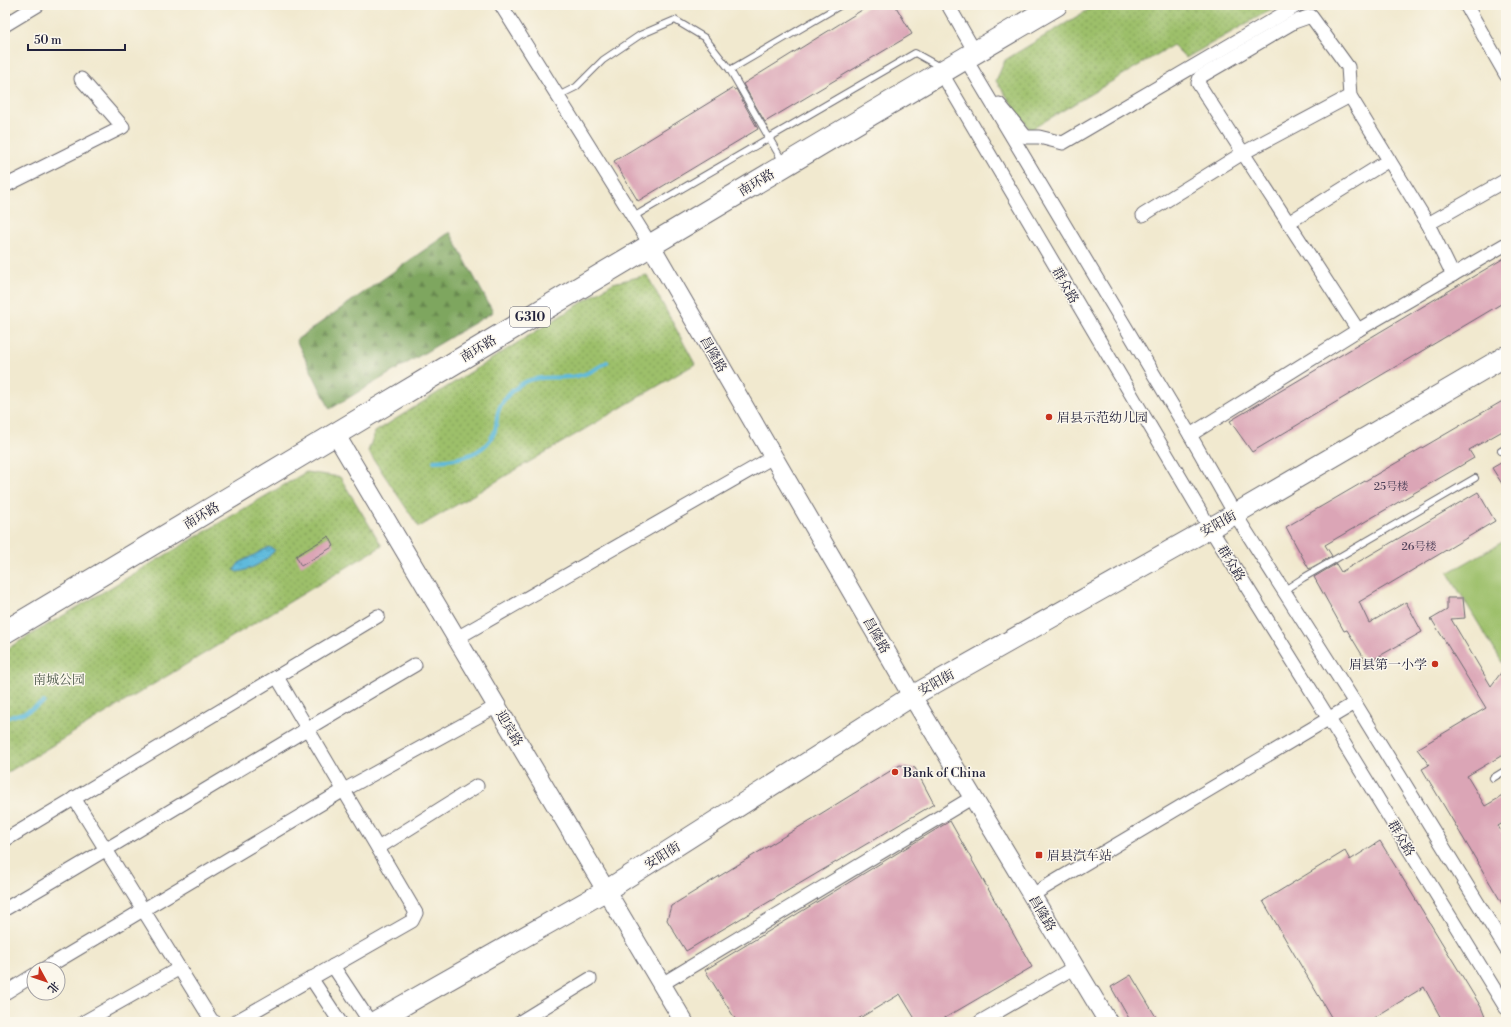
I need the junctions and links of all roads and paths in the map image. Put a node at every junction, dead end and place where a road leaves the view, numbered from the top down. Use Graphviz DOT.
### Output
graph roads {
  1 [pos="38,5"];
  2 [pos="501,5"];
  3 [pos="841,5"];
  4 [pos="948,5"];
  5 [pos="1056,5"];
  6 [pos="1298,5"];
  7 [pos="1466,5"];
  8 [pos="5,25"];
  9 [pos="970,55"];
  10 [pos="730,70"];
  11 [pos="943,71"];
  12 [pos="1506,75"];
  13 [pos="81,79"];
  14 [pos="986,94"];
  15 [pos="558,96"];
  16 [pos="1350,96"];
  17 [pos="770,138"];
  18 [pos="1242,153"];
  19 [pos="1389,160"];
  20 [pos="785,165"];
  21 [pos="1506,180"];
  22 [pos="5,186"];
  23 [pos="1143,215"];
  24 [pos="633,217"];
  25 [pos="1288,223"];
  26 [pos="1428,224"];
  27 [pos="650,244"];
  28 [pos="1506,244"];
  29 [pos="1454,275"];
  30 [pos="1358,330"];
  31 [pos="1506,356"];
  32 [pos="336,435"];
  33 [pos="1190,435"];
  34 [pos="773,457"];
  35 [pos="1474,478"];
  36 [pos="1235,514"];
  37 [pos="1210,528"];
  38 [pos="1283,591"];
  39 [pos="378,616"];
  40 [pos="5,632"];
  41 [pos="457,638"];
  42 [pos="415,665"];
  43 [pos="277,676"];
  44 [pos="912,696"];
  45 [pos="1355,703"];
  46 [pos="497,706"];
  47 [pos="1329,719"];
  48 [pos="308,727"];
  49 [pos="1506,770"];
  50 [pos="1493,778"];
  51 [pos="477,786"];
  52 [pos="344,790"];
  53 [pos="973,797"];
  54 [pos="74,798"];
  55 [pos="5,840"];
  56 [pos="378,848"];
  57 [pos="107,850"];
  58 [pos="606,890"];
  59 [pos="1032,895"];
  60 [pos="5,909"];
  61 [pos="143,909"];
  62 [pos="1506,949"];
  63 [pos="57,961"];
  64 [pos="333,966"];
  65 [pos="1075,967"];
  66 [pos="180,968"];
  67 [pos="311,978"];
  68 [pos="26,980"];
  69 [pos="590,980"];
  70 [pos="662,984"];
  71 [pos="5,993"];
  72 [pos="1506,1008"];
  73 [pos="84,1022"];
  74 [pos="215,1022"];
  75 [pos="235,1022"];
  76 [pos="340,1022"];
  77 [pos="370,1022"];
  78 [pos="374,1022"];
  79 [pos="520,1022"];
  80 [pos="684,1022"];
  81 [pos="980,1022"];
  82 [pos="1108,1022"];
  1 -- 8 [label="street"];
  2 -- 15 [label="street"];
  3 -- 10 [label="lane"];
  4 -- 9 [label="street"];
  5 -- 9 [label="highway, 南环路 / G310"];
  6 -- 14 [label="street"];
  7 -- 12 [label="street"];
  9 -- 11 [label="highway, 南环路 / G310"];
  9 -- 14 [label="street"];
  10 -- 15 [label="lane"];
  10 -- 17 [label="lane"];
  11 -- 17 [label="lane"];
  11 -- 20 [label="highway, 南环路 / G310"];
  11 -- 37 [label="street, 群众路"];
  13 -- 22 [label="street"];
  14 -- 33 [label="street"];
  15 -- 24 [label="street"];
  16 -- 18 [label="street"];
  16 -- 18 [label="street"];
  16 -- 19 [label="street"];
  17 -- 20 [label="lane"];
  17 -- 24 [label="lane"];
  18 -- 23 [label="street"];
  18 -- 25 [label="street"];
  19 -- 25 [label="street"];
  19 -- 26 [label="street"];
  20 -- 27 [label="highway, 南环路 / G310"];
  21 -- 26 [label="street"];
  24 -- 27 [label="street"];
  25 -- 30 [label="street"];
  26 -- 29 [label="street"];
  27 -- 32 [label="highway, 南环路 / G310"];
  27 -- 34 [label="street, 昌隆路"];
  28 -- 29 [label="street"];
  29 -- 30 [label="street"];
  30 -- 33 [label="street"];
  31 -- 36 [label="main road, 安阳街"];
  32 -- 40 [label="highway, 南环路 / G310"];
  32 -- 41 [label="street, 迎宾路"];
  33 -- 36 [label="street"];
  34 -- 41 [label="street"];
  34 -- 44 [label="street, 昌隆路"];
  35 -- 38 [label="lane"];
  36 -- 37 [label="main road, 安阳街"];
  36 -- 38 [label="street"];
  37 -- 44 [label="main road, 安阳街"];
  37 -- 47 [label="street, 群众路"];
  38 -- 45 [label="street"];
  39 -- 43 [label="street"];
  41 -- 46 [label="street, 迎宾路"];
  42 -- 48 [label="street"];
  43 -- 48 [label="street"];
  43 -- 54 [label="street"];
  44 -- 53 [label="street, 昌隆路"];
  44 -- 58 [label="main road, 安阳街"];
  45 -- 47 [label="street"];
  45 -- 62 [label="street"];
  46 -- 52 [label="street"];
  46 -- 58 [label="street, 迎宾路"];
  47 -- 59 [label="street"];
  47 -- 72 [label="street, 群众路"];
  48 -- 52 [label="street"];
  48 -- 57 [label="street"];
  49 -- 50 [label="lane"];
  51 -- 56 [label="street"];
  52 -- 56 [label="street"];
  52 -- 61 [label="street"];
  53 -- 59 [label="street, 昌隆路"];
  53 -- 70 [label="street"];
  54 -- 55 [label="street"];
  54 -- 57 [label="street"];
  56 -- 64 [label="street"];
  57 -- 60 [label="street"];
  57 -- 61 [label="street"];
  58 -- 70 [label="street, 迎宾路"];
  58 -- 78 [label="main road, 安阳街"];
  59 -- 65 [label="street, 昌隆路"];
  61 -- 63 [label="street"];
  61 -- 66 [label="street"];
  64 -- 67 [label="street"];
  64 -- 77 [label="street"];
  65 -- 81 [label="street"];
  65 -- 82 [label="street, 昌隆路"];
  66 -- 73 [label="street"];
  66 -- 74 [label="street"];
  67 -- 75 [label="street"];
  67 -- 76 [label="street"];
  68 -- 71 [label="street"];
  69 -- 79 [label="street"];
  70 -- 80 [label="street, 迎宾路"];
}
